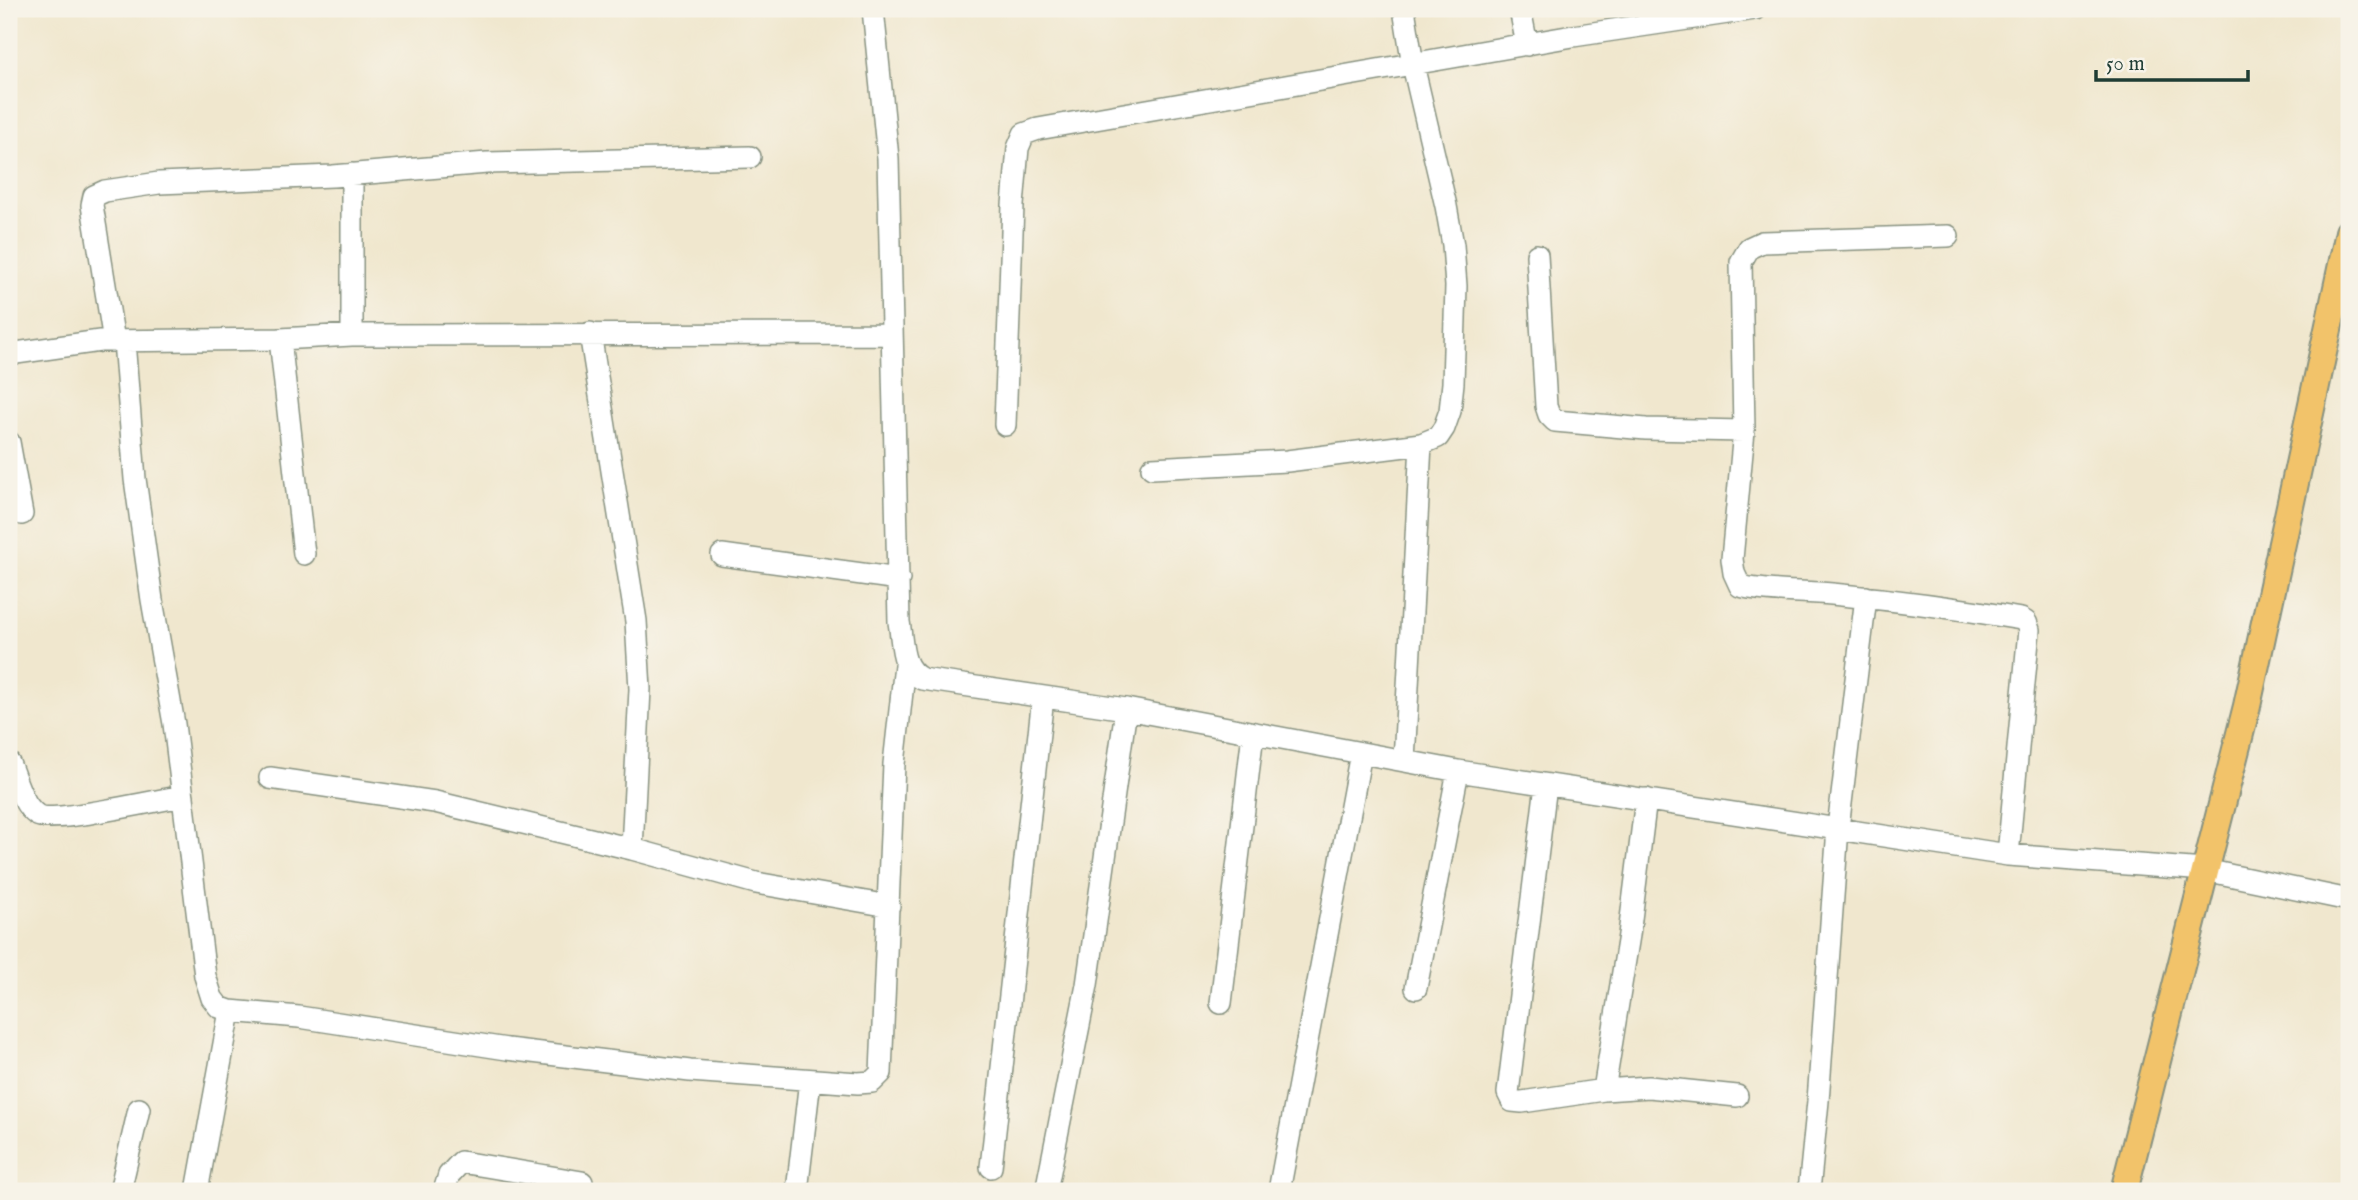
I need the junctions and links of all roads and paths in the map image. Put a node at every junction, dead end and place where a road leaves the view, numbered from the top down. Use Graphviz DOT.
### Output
graph roads {
  1 [pos="873,9"];
  2 [pos="1404,9"];
  3 [pos="1520,9"];
  4 [pos="1755,9"];
  5 [pos="1527,45"];
  6 [pos="1413,65"];
  7 [pos="750,157"];
  8 [pos="352,174"];
  9 [pos="2349,233"];
  10 [pos="1948,236"];
  11 [pos="1536,255"];
  12 [pos="590,333"];
  13 [pos="892,334"];
  14 [pos="352,335"];
  15 [pos="280,339"];
  16 [pos="119,341"];
  17 [pos="9,354"];
  18 [pos="1005,425"];
  19 [pos="1744,431"];
  20 [pos="9,442"];
  21 [pos="1421,444"];
  22 [pos="1152,468"];
  23 [pos="22,514"];
  24 [pos="304,554"];
  25 [pos="722,555"];
  26 [pos="899,579"];
  27 [pos="1866,597"];
  28 [pos="905,665"];
  29 [pos="1043,697"];
  30 [pos="1126,709"];
  31 [pos="1253,733"];
  32 [pos="1361,753"];
  33 [pos="1404,761"];
  34 [pos="9,762"];
  35 [pos="1458,771"];
  36 [pos="270,778"];
  37 [pos="1546,785"];
  38 [pos="183,796"];
  39 [pos="1646,799"];
  40 [pos="1838,828"];
  41 [pos="632,849"];
  42 [pos="2008,855"];
  43 [pos="2205,870"];
  44 [pos="2349,900"];
  45 [pos="889,906"];
  46 [pos="1416,988"];
  47 [pos="1221,1003"];
  48 [pos="230,1011"];
  49 [pos="810,1080"];
  50 [pos="1604,1090"];
  51 [pos="1737,1096"];
  52 [pos="139,1110"];
  53 [pos="991,1167"];
  54 [pos="582,1182"];
  55 [pos="120,1191"];
  56 [pos="197,1191"];
  57 [pos="444,1191"];
  58 [pos="797,1191"];
  59 [pos="1046,1191"];
  60 [pos="1279,1191"];
  61 [pos="1809,1191"];
  62 [pos="2124,1191"];
  1 -- 13 [label="street"];
  2 -- 6 [label="street"];
  3 -- 5 [label="street"];
  4 -- 5 [label="street"];
  5 -- 6 [label="street"];
  6 -- 18 [label="street"];
  6 -- 21 [label="street"];
  7 -- 8 [label="street"];
  8 -- 14 [label="street"];
  8 -- 16 [label="street"];
  9 -- 43 [label="main road"];
  10 -- 19 [label="street"];
  11 -- 19 [label="street"];
  12 -- 13 [label="street"];
  12 -- 14 [label="street"];
  12 -- 41 [label="street"];
  13 -- 26 [label="street"];
  14 -- 15 [label="street"];
  15 -- 16 [label="street"];
  15 -- 24 [label="street"];
  16 -- 17 [label="street"];
  16 -- 38 [label="street"];
  19 -- 27 [label="street"];
  20 -- 23 [label="street"];
  21 -- 22 [label="street"];
  21 -- 33 [label="street"];
  25 -- 26 [label="street"];
  26 -- 28 [label="street"];
  27 -- 40 [label="street"];
  27 -- 42 [label="street"];
  28 -- 29 [label="street"];
  28 -- 45 [label="street"];
  29 -- 30 [label="street"];
  29 -- 53 [label="street"];
  30 -- 31 [label="street"];
  30 -- 59 [label="street"];
  31 -- 32 [label="street"];
  31 -- 47 [label="street"];
  32 -- 33 [label="street"];
  32 -- 60 [label="street"];
  33 -- 35 [label="street"];
  34 -- 38 [label="street"];
  35 -- 37 [label="street"];
  35 -- 46 [label="street"];
  36 -- 41 [label="street"];
  37 -- 39 [label="street"];
  37 -- 50 [label="street"];
  38 -- 48 [label="street"];
  39 -- 40 [label="street"];
  39 -- 50 [label="street"];
  40 -- 42 [label="street"];
  40 -- 61 [label="street"];
  41 -- 45 [label="street"];
  42 -- 43 [label="street"];
  43 -- 44 [label="street"];
  43 -- 62 [label="main road"];
  45 -- 49 [label="street"];
  48 -- 49 [label="street"];
  48 -- 56 [label="street"];
  49 -- 58 [label="street"];
  50 -- 51 [label="street"];
  52 -- 55 [label="street"];
  54 -- 57 [label="street"];
}
